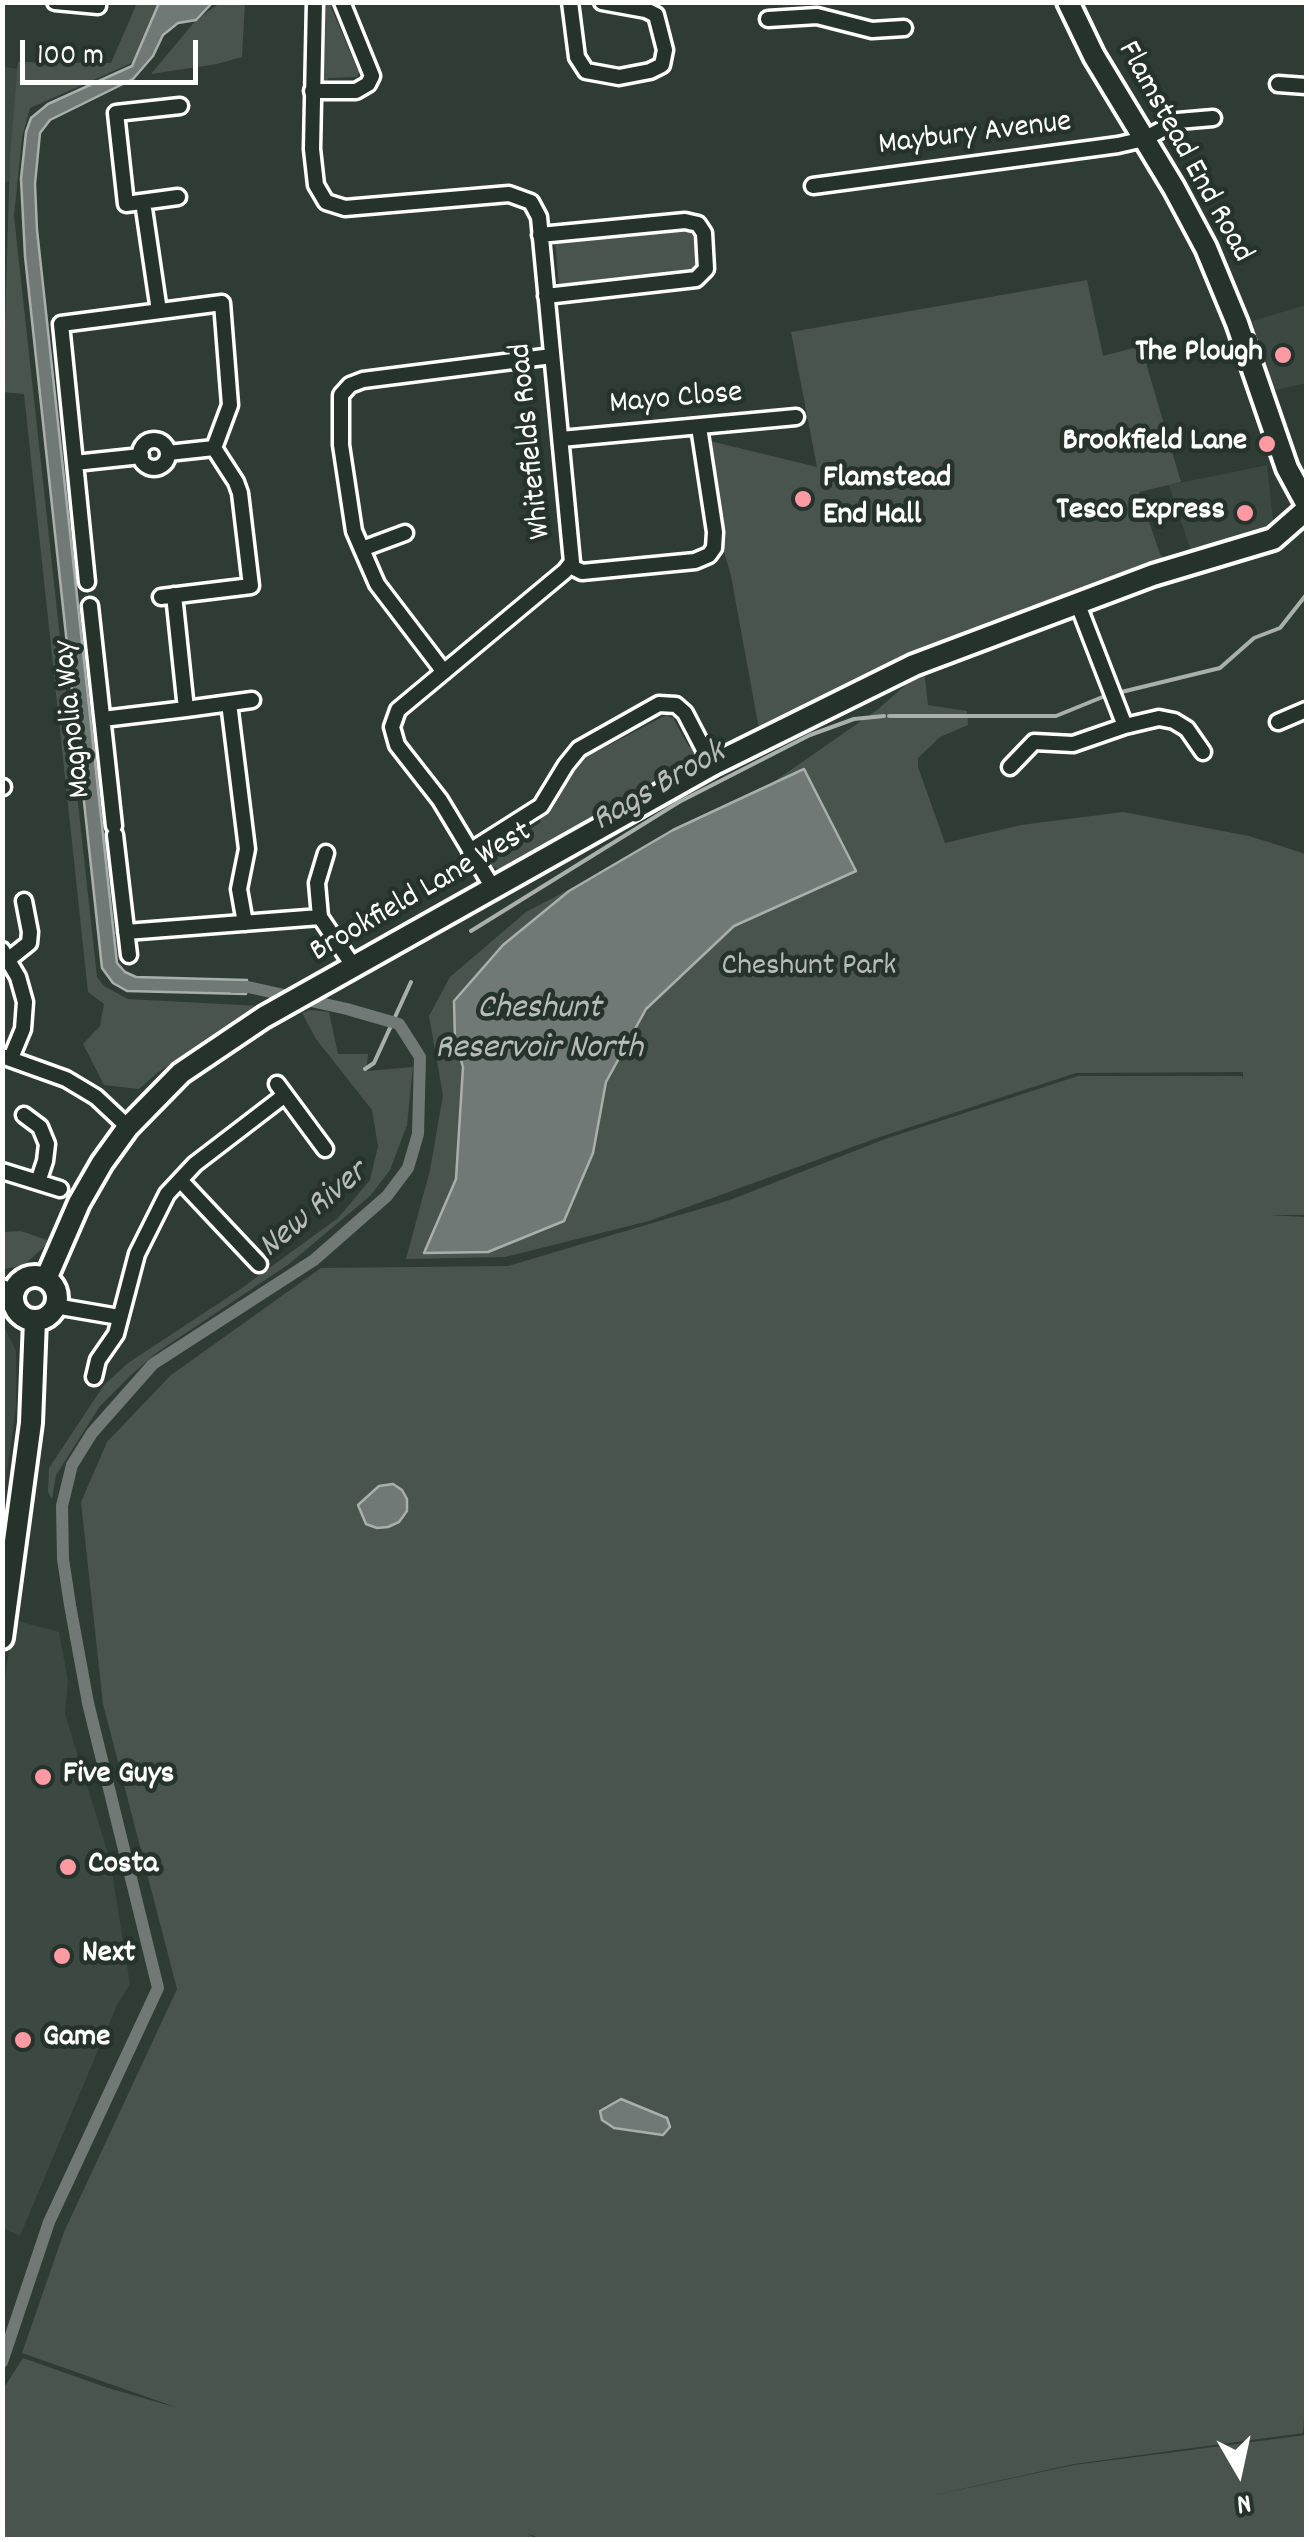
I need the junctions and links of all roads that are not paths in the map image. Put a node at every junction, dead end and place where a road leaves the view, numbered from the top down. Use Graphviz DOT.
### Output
graph roads {
  1 [pos="55,2"];
  2 [pos="314,2"];
  3 [pos="342,2"];
  4 [pos="570,2"];
  5 [pos="602,2"];
  6 [pos="1068,2"];
  7 [pos="98,6"];
  8 [pos="798,9"];
  9 [pos="768,19"];
  10 [pos="904,28"];
  11 [pos="1278,84"];
  12 [pos="1306,86"];
  13 [pos="312,92"];
  14 [pos="180,106"];
  15 [pos="1214,118"];
  16 [pos="1144,139"];
  17 [pos="812,186"];
  18 [pos="178,197"];
  19 [pos="143,202"];
  20 [pos="540,235"];
  21 [pos="546,296"];
  22 [pos="159,312"];
  23 [pos="552,356"];
  24 [pos="796,417"];
  25 [pos="699,426"];
  26 [pos="561,439"];
  27 [pos="214,448"];
  28 [pos="75,463"];
  29 [pos="1306,503"];
  30 [pos="1306,510"];
  31 [pos="405,533"];
  32 [pos="362,549"];
  33 [pos="570,566"];
  34 [pos="87,582"];
  35 [pos="1077,602"];
  36 [pos="90,606"];
  37 [pos="444,672"];
  38 [pos="252,700"];
  39 [pos="229,703"];
  40 [pos="186,709"];
  41 [pos="1306,710"];
  42 [pos="103,719"];
  43 [pos="1278,722"];
  44 [pos="1125,726"];
  45 [pos="1203,752"];
  46 [pos="712,766"];
  47 [pos="1010,767"];
  48 [pos="470,851"];
  49 [pos="326,853"];
  50 [pos="493,888"];
  51 [pos="24,901"];
  52 [pos="320,916"];
  53 [pos="244,923"];
  54 [pos="126,932"];
  55 [pos="6,955"];
  56 [pos="129,955"];
  57 [pos="354,967"];
  58 [pos="7,1057"];
  59 [pos="24,1114"];
  60 [pos="128,1127"];
  61 [pos="325,1149"];
  62 [pos="2,1171"];
  63 [pos="180,1180"];
  64 [pos="38,1182"];
  65 [pos="60,1190"];
  66 [pos="259,1264"];
  67 [pos="46,1279"];
  68 [pos="8,1290"];
  69 [pos="55,1306"];
  70 [pos="119,1317"];
  71 [pos="34,1320"];
  72 [pos="94,1377"];
  73 [pos="2,1638"];
  1 -- 7 [label="street"];
  2 -- 13 [label="street, Whitefields Road"];
  3 -- 13 [label="street"];
  4 -- 5 [label="street"];
  6 -- 16 [label="main road, Flamstead End Road"];
  8 -- 9 [label="street"];
  8 -- 10 [label="street"];
  11 -- 12 [label="street"];
  13 -- 20 [label="street, Whitefields Road"];
  14 -- 19 [label="street"];
  15 -- 16 [label="street, Maybury Avenue"];
  16 -- 17 [label="street, Maybury Avenue"];
  16 -- 29 [label="main road, Flamstead End Road"];
  18 -- 19 [label="street"];
  19 -- 22 [label="street"];
  20 -- 21 [label="street, Whitefields Road"];
  20 -- 21 [label="street"];
  21 -- 23 [label="street, Whitefields Road"];
  22 -- 27 [label="street"];
  22 -- 28 [label="street"];
  23 -- 26 [label="street, Whitefields Road"];
  23 -- 32 [label="street"];
  24 -- 25 [label="street, Mayo Close"];
  25 -- 26 [label="street, Mayo Close"];
  25 -- 33 [label="street"];
  26 -- 33 [label="street, Whitefields Road"];
  27 -- 28 [label="street"];
  27 -- 40 [label="street"];
  28 -- 34 [label="street"];
  30 -- 35 [label="main road, Brookfield Lane West"];
  31 -- 32 [label="street"];
  32 -- 37 [label="street"];
  33 -- 37 [label="street, Whitefields Road"];
  35 -- 44 [label="street"];
  35 -- 46 [label="main road, Brookfield Lane West"];
  36 -- 42 [label="street, Magnolia Way"];
  37 -- 48 [label="street, Whitefields Road"];
  38 -- 39 [label="street"];
  39 -- 40 [label="street"];
  39 -- 53 [label="street"];
  40 -- 42 [label="street"];
  41 -- 43 [label="street"];
  42 -- 54 [label="street, Magnolia Way"];
  44 -- 45 [label="street"];
  44 -- 47 [label="street"];
  46 -- 48 [label="street"];
  46 -- 50 [label="main road, Brookfield Lane West"];
  48 -- 50 [label="street, Whitefields Road"];
  49 -- 52 [label="street"];
  50 -- 57 [label="main road, Brookfield Lane West"];
  51 -- 55 [label="street"];
  52 -- 53 [label="street"];
  52 -- 57 [label="street"];
  53 -- 54 [label="street"];
  54 -- 56 [label="street, Magnolia Way"];
  55 -- 58 [label="street"];
  57 -- 60 [label="main road, Brookfield Lane West"];
  58 -- 60 [label="street"];
  59 -- 64 [label="street"];
  60 -- 67 [label="main road, Brookfield Lane West"];
  61 -- 63 [label="street"];
  62 -- 64 [label="street"];
  63 -- 66 [label="street"];
  63 -- 70 [label="street"];
  64 -- 65 [label="street"];
  67 -- 68 [label="main road"];
  67 -- 69 [label="main road"];
  68 -- 71 [label="main road"];
  69 -- 70 [label="street"];
  69 -- 71 [label="main road"];
  70 -- 72 [label="street"];
  71 -- 73 [label="main road"];
}
